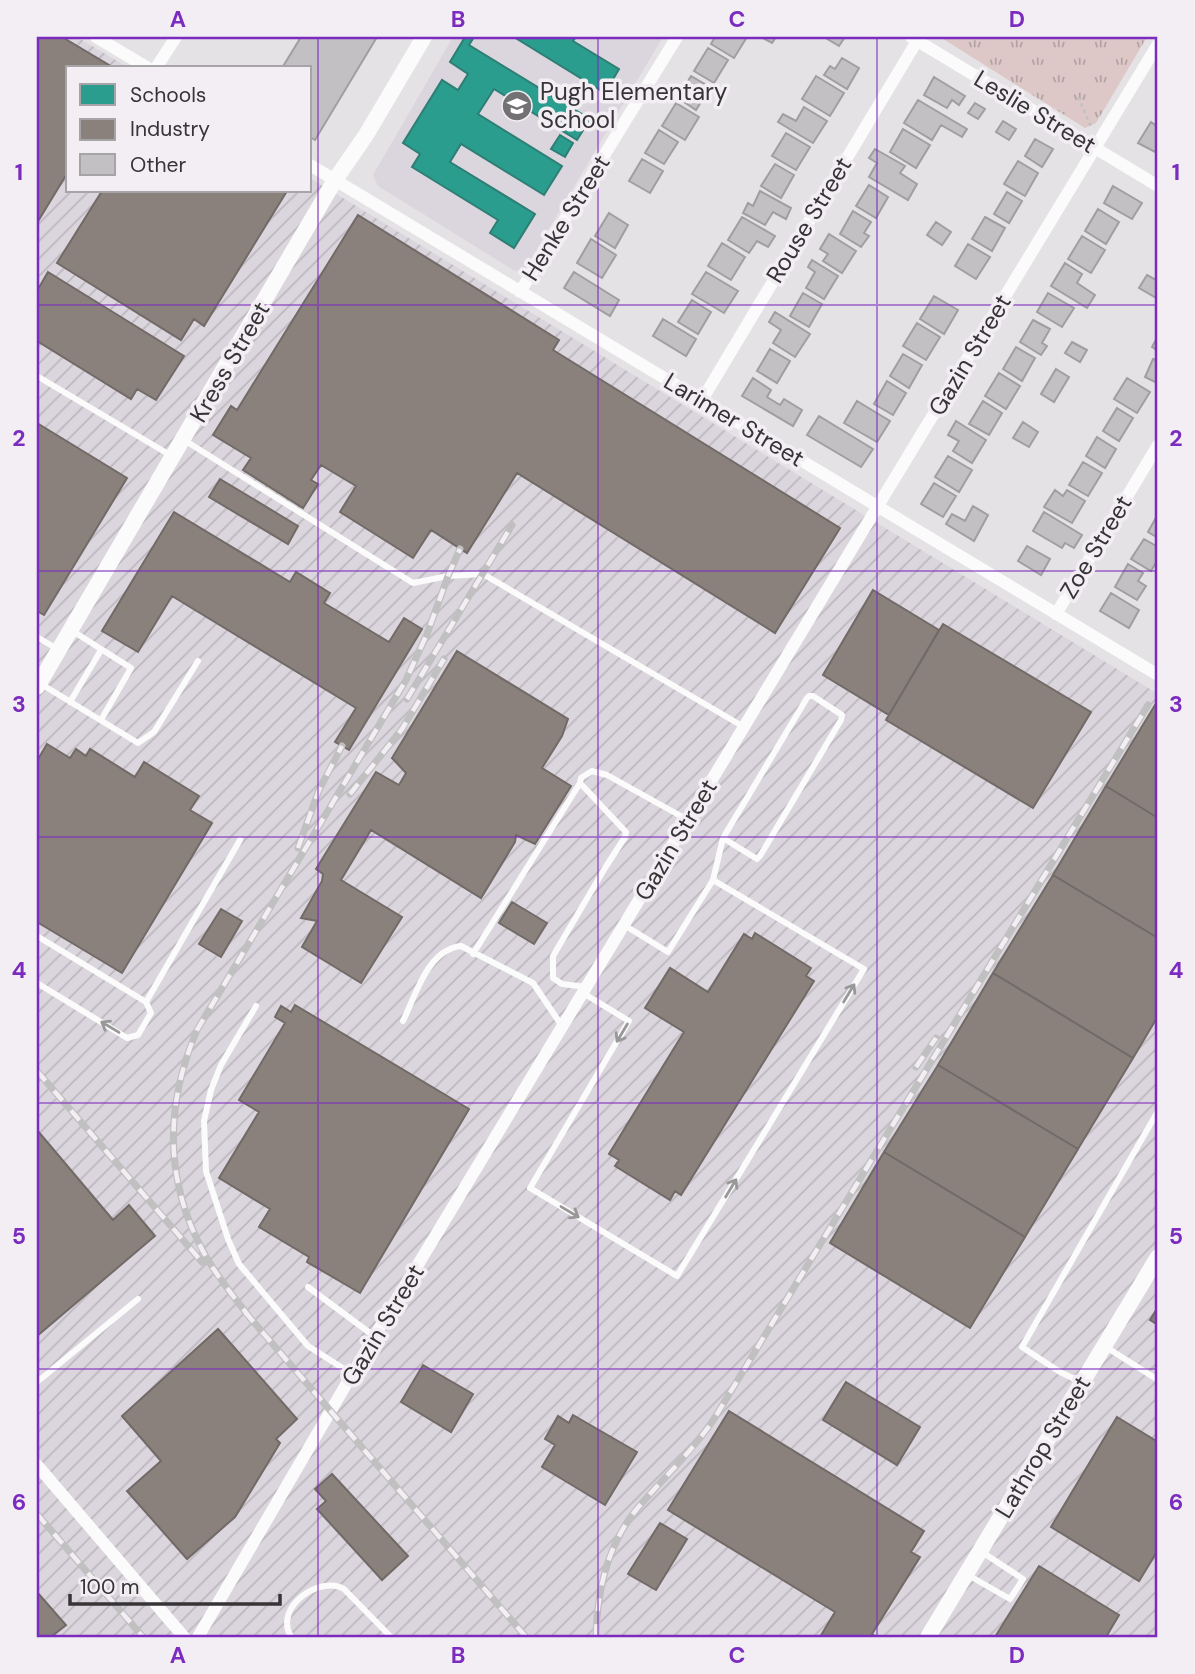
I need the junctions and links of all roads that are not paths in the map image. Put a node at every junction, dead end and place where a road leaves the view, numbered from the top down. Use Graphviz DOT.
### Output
graph roads {
  1 [pos="96,37"];
  2 [pos="176,37"];
  3 [pos="424,37"];
  4 [pos="677,37"];
  5 [pos="914,39"];
  6 [pos="1158,44"];
  7 [pos="145,66"];
  8 [pos="157,66"];
  9 [pos="1095,149"];
  10 [pos="312,166"];
  11 [pos="335,180"];
  12 [pos="1158,186"];
  13 [pos="520,292"];
  14 [pos="37,376"];
  15 [pos="702,400"];
  16 [pos="184,440"];
  17 [pos="1158,444"];
  18 [pos="174,457"];
  19 [pos="878,507"];
  20 [pos="1056,614"];
  21 [pos="71,630"];
  22 [pos="37,637"];
  23 [pos="59,650"];
  24 [pos="101,650"];
  25 [pos="198,661"];
  26 [pos="1158,675"];
  27 [pos="38,685"];
  28 [pos="69,702"];
  29 [pos="101,720"];
  30 [pos="744,727"];
  31 [pos="580,783"];
  32 [pos="688,820"];
  33 [pos="723,838"];
  34 [pos="240,840"];
  35 [pos="713,880"];
  36 [pos="624,925"];
  37 [pos="37,936"];
  38 [pos="474,954"];
  39 [pos="37,983"];
  40 [pos="585,990"];
  41 [pos="146,1002"];
  42 [pos="256,1006"];
  43 [pos="403,1021"];
  44 [pos="562,1026"];
  45 [pos="1158,1111"];
  46 [pos="1158,1257"];
  47 [pos="308,1287"];
  48 [pos="138,1299"];
  49 [pos="374,1337"];
  50 [pos="1104,1346"];
  51 [pos="353,1375"];
  52 [pos="1158,1380"];
  53 [pos="37,1382"];
  54 [pos="1082,1382"];
  55 [pos="37,1465"];
  56 [pos="980,1551"];
  57 [pos="966,1574"];
  58 [pos="184,1637"];
  59 [pos="198,1637"];
  60 [pos="291,1637"];
  61 [pos="391,1637"];
  62 [pos="928,1637"];
  1 -- 7 [label="street"];
  2 -- 8 [label="street"];
  3 -- 11 [label="street, Kress Street"];
  4 -- 13 [label="street, Henke Street"];
  5 -- 9 [label="street, Leslie Street"];
  5 -- 15 [label="street, Rouse Street"];
  6 -- 9 [label="street, Gazin Street"];
  9 -- 12 [label="street, Leslie Street"];
  9 -- 19 [label="street, Gazin Street"];
  10 -- 11 [label="street, Larimer Street"];
  11 -- 13 [label="street, Larimer Street"];
  11 -- 16 [label="street, Kress Street"];
  13 -- 15 [label="street, Larimer Street"];
  14 -- 18 [label="lane"];
  15 -- 19 [label="street, Larimer Street"];
  16 -- 18 [label="street, Kress Street"];
  16 -- 30 [label="lane"];
  17 -- 20 [label="street, Zoe Street"];
  18 -- 21 [label="street, Kress Street"];
  19 -- 20 [label="street, Larimer Street"];
  19 -- 30 [label="street, Gazin Street"];
  20 -- 26 [label="street, Larimer Street"];
  21 -- 23 [label="street, Kress Street"];
  21 -- 24 [label="lane"];
  22 -- 23 [label="lane"];
  23 -- 27 [label="street, Kress Street"];
  24 -- 28 [label="lane"];
  24 -- 29 [label="lane"];
  25 -- 29 [label="lane"];
  27 -- 28 [label="lane"];
  28 -- 29 [label="lane"];
  30 -- 32 [label="street, Gazin Street"];
  31 -- 32 [label="lane"];
  31 -- 38 [label="lane"];
  31 -- 40 [label="lane"];
  32 -- 36 [label="street, Gazin Street"];
  33 -- 33 [label="lane"];
  33 -- 35 [label="lane"];
  34 -- 41 [label="lane"];
  35 -- 36 [label="lane"];
  40 -- 35 [label="lane, one-way"];
  36 -- 40 [label="street, Gazin Street"];
  37 -- 41 [label="lane"];
  38 -- 43 [label="lane"];
  38 -- 44 [label="lane"];
  41 -- 39 [label="lane, one-way"];
  40 -- 44 [label="street, Gazin Street"];
  42 -- 51 [label="lane"];
  44 -- 49 [label="street, Gazin Street"];
  45 -- 54 [label="lane"];
  46 -- 50 [label="street, Lathrop Street"];
  47 -- 49 [label="lane"];
  48 -- 53 [label="lane"];
  49 -- 51 [label="street, Gazin Street"];
  50 -- 52 [label="lane"];
  50 -- 54 [label="street, Lathrop Street"];
  51 -- 59 [label="street, Gazin Street"];
  54 -- 56 [label="street, Lathrop Street"];
  55 -- 58 [label="street"];
  56 -- 57 [label="street, Lathrop Street"];
  56 -- 57 [label="lane"];
  57 -- 62 [label="street, Lathrop Street"];
  60 -- 61 [label="lane"];
}
